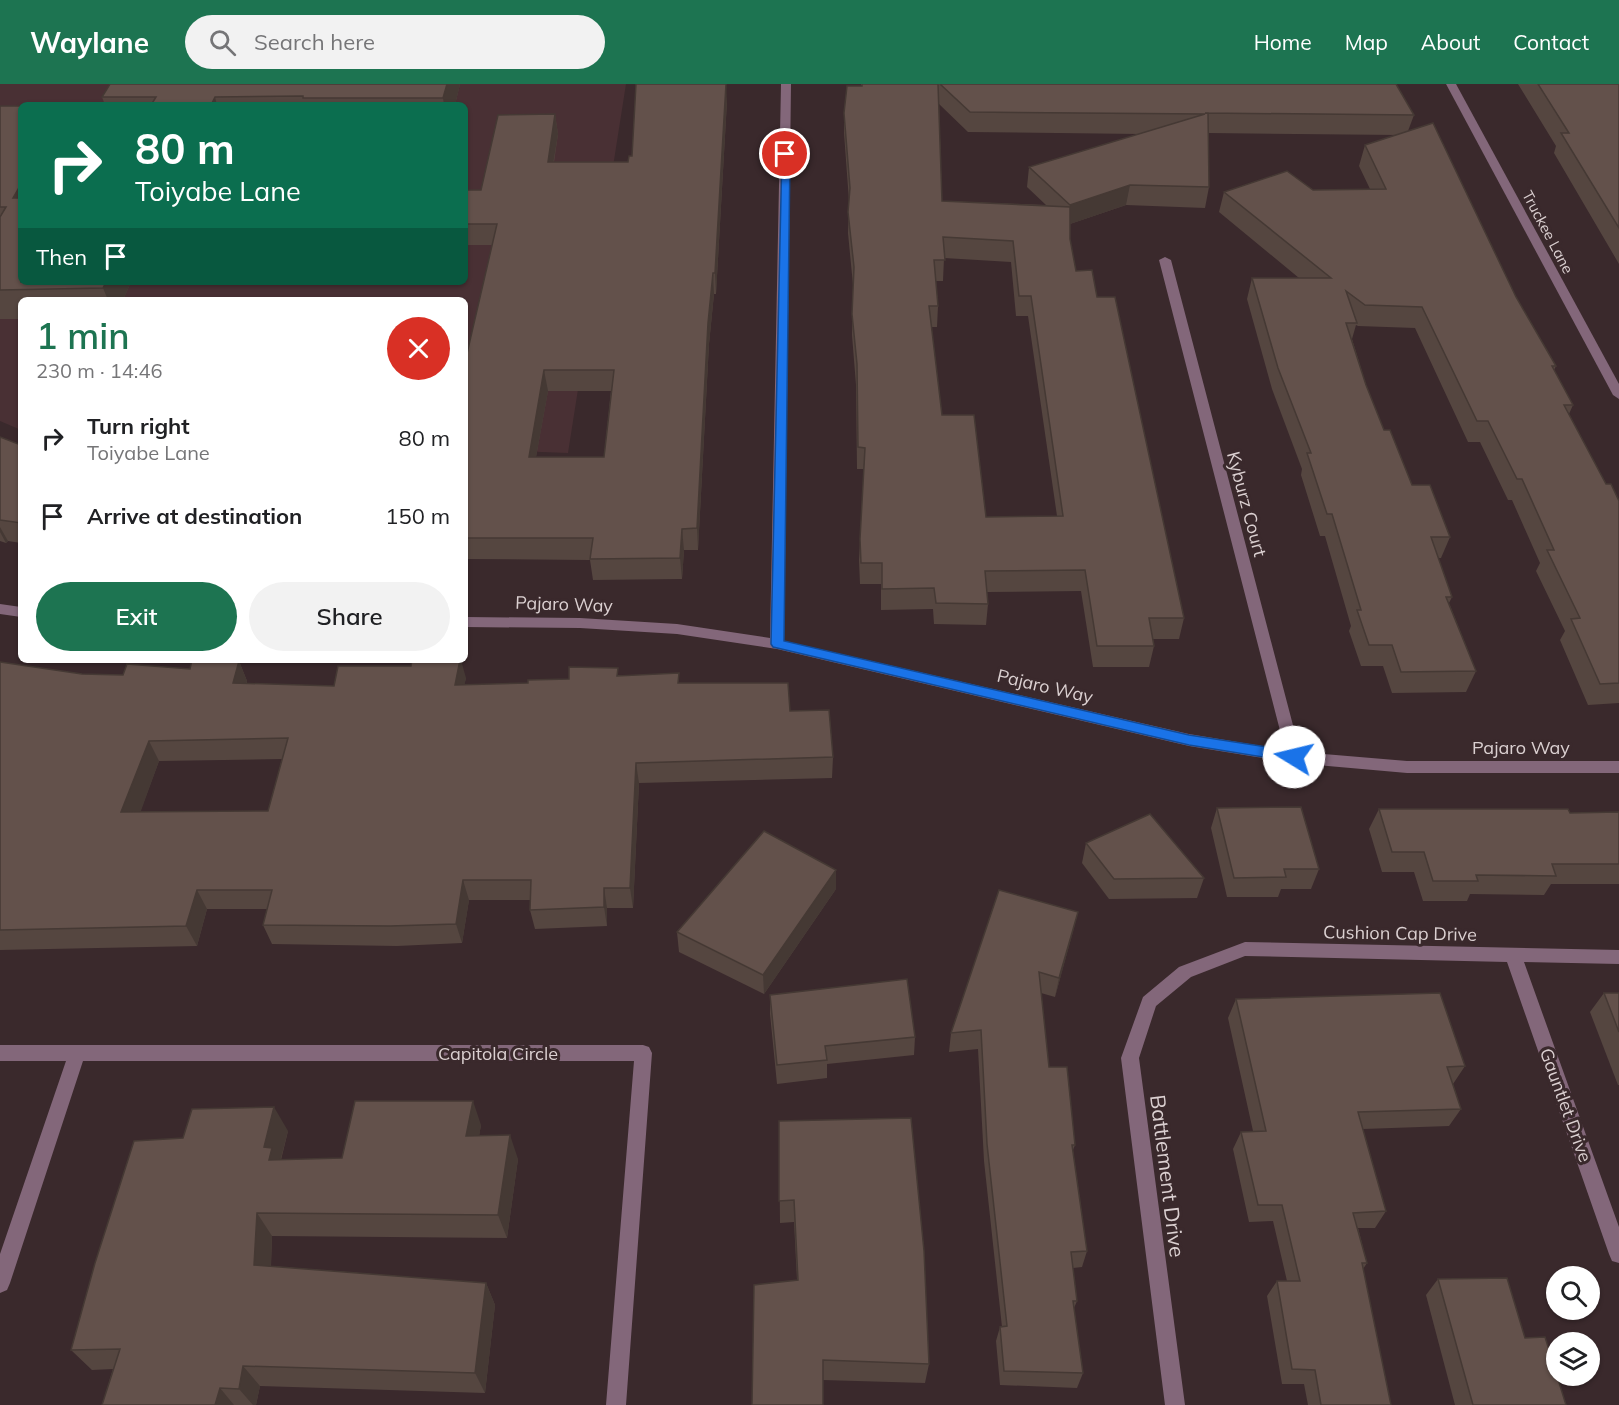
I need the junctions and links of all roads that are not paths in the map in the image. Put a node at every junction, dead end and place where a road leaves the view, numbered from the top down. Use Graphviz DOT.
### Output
graph roads {
  1 [pos="786,84"];
  2 [pos="1451,84"];
  3 [pos="1165,260"];
  4 [pos="1619,395"];
  5 [pos="0,609"];
  6 [pos="18,612"];
  7 [pos="468,622"];
  8 [pos="777,644"];
  9 [pos="1294,757"];
  10 [pos="1619,767"];
  11 [pos="1513,955"];
  12 [pos="1619,957"];
  13 [pos="1185,972"];
  14 [pos="0,1053"];
  15 [pos="77,1053"];
  16 [pos="1619,1254"];
  17 [pos="0,1283"];
  18 [pos="616,1405"];
  19 [pos="1175,1405"];
  1 -- 8 [label="street"];
  2 -- 4 [label="street, Truckee Lane"];
  3 -- 9 [label="street, Kyburz Court"];
  5 -- 6 [label="street"];
  7 -- 8 [label="street, Pajaro Way"];
  8 -- 9 [label="street, Pajaro Way"];
  9 -- 10 [label="street, Pajaro Way"];
  11 -- 12 [label="street, Cushion Cap Drive"];
  11 -- 13 [label="street, Cushion Cap Drive"];
  11 -- 16 [label="street, Gauntlet Drive"];
  13 -- 19 [label="street, Battlement Drive"];
  14 -- 15 [label="street, Capitola Circle"];
  15 -- 17 [label="street"];
  15 -- 18 [label="street, Capitola Circle"];
}
